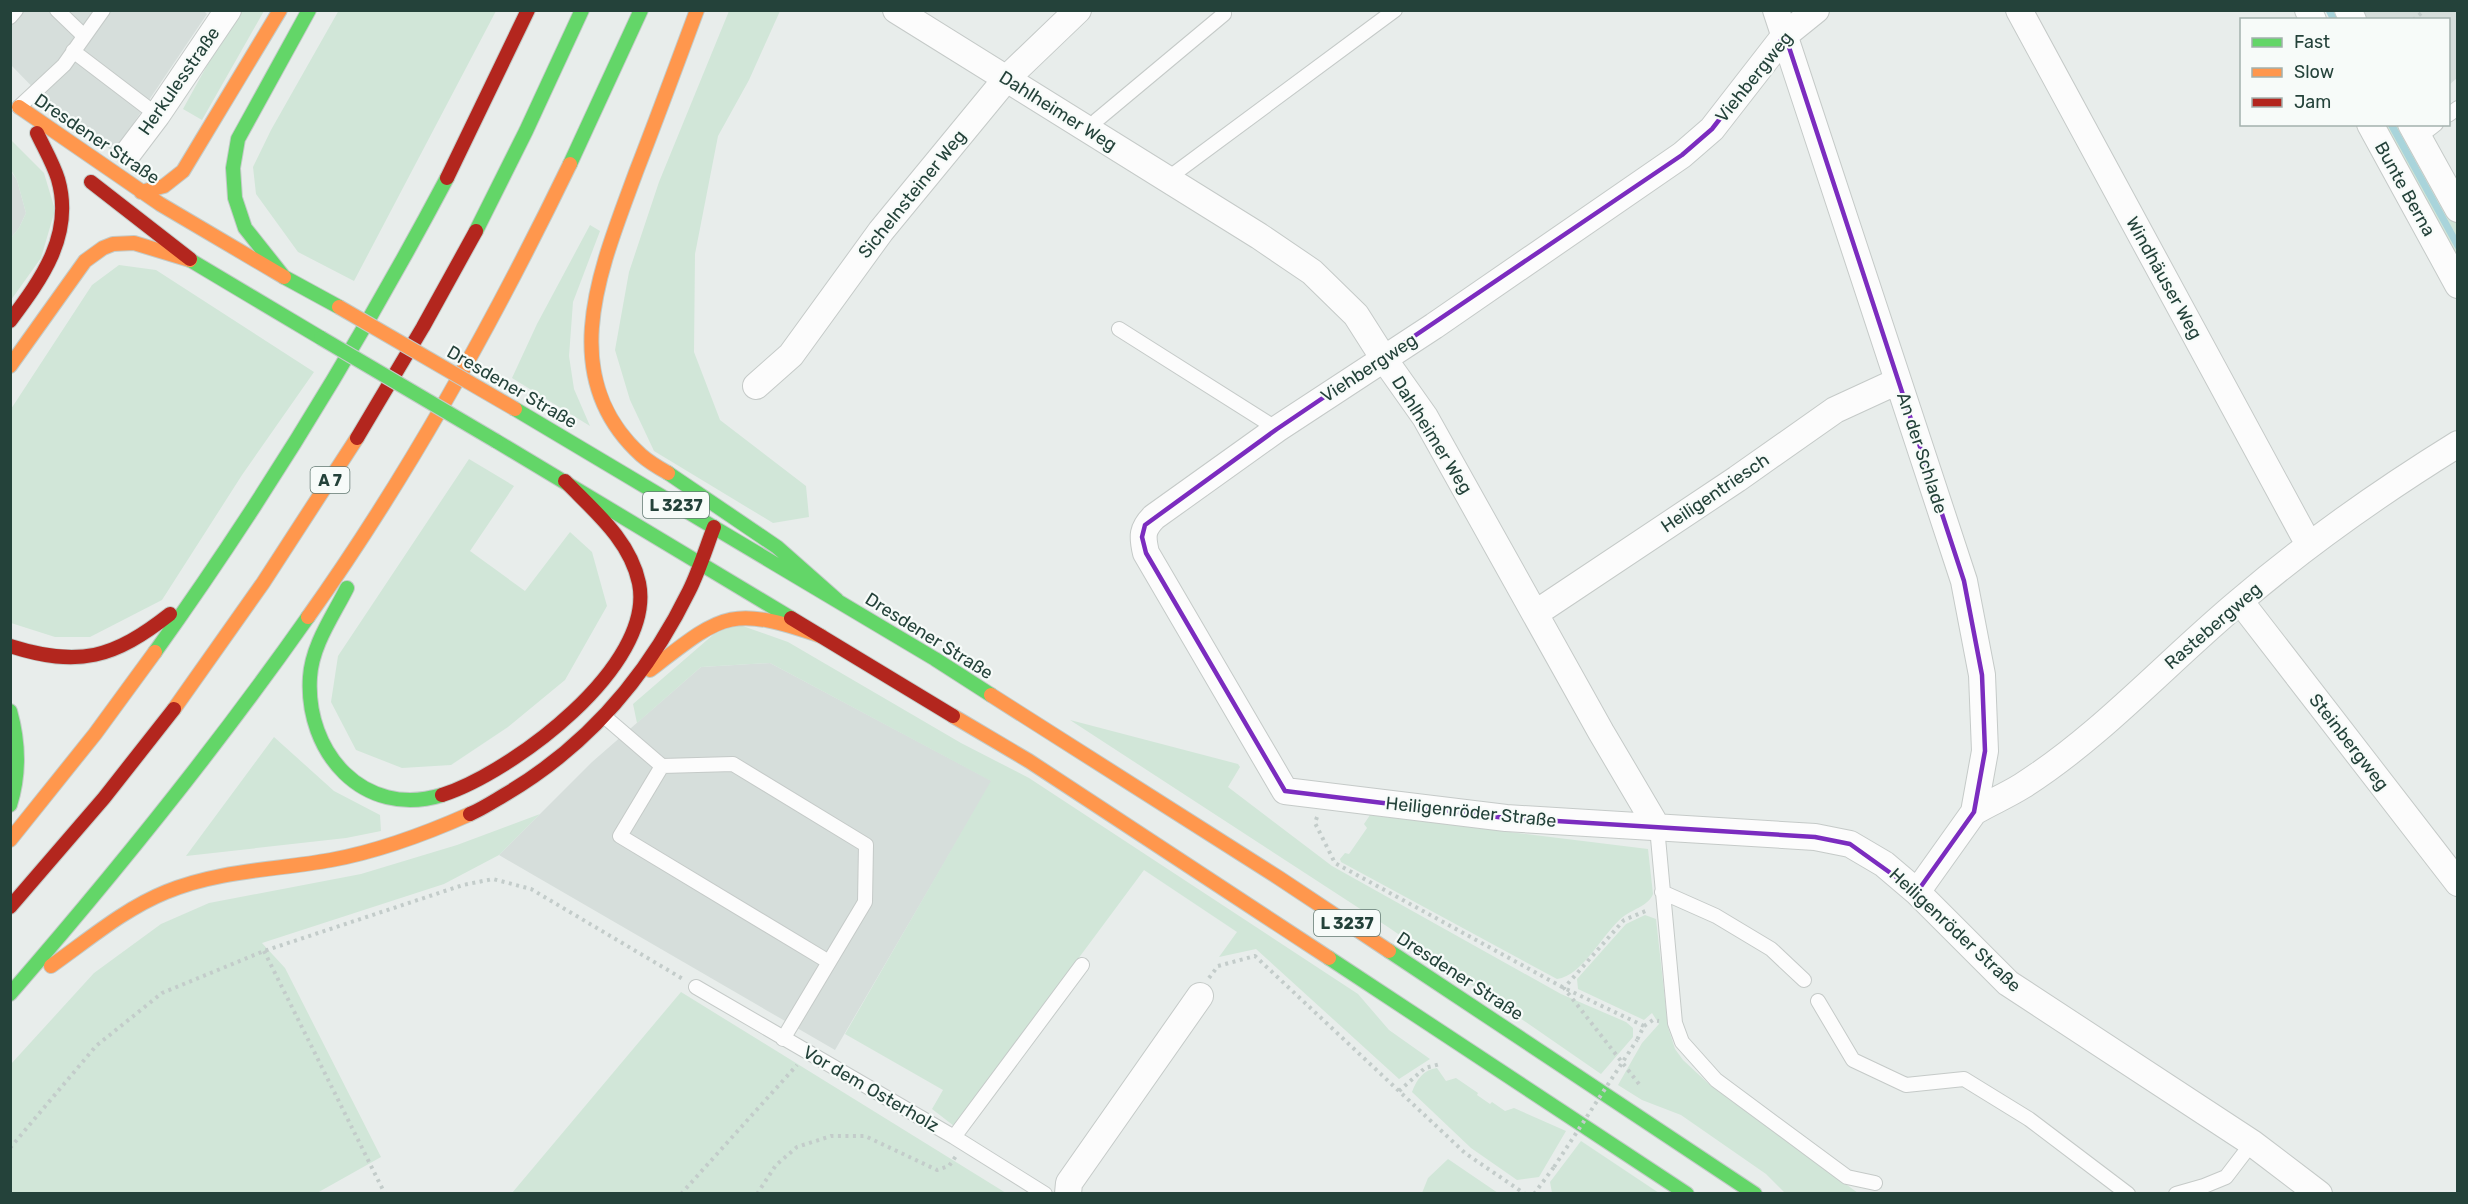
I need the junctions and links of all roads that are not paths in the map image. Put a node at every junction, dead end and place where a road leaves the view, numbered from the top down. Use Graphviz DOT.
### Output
graph roads {
  1 [pos="16,10"];
  2 [pos="57,10"];
  3 [pos="103,10"];
  4 [pos="228,10"];
  5 [pos="280,10"];
  6 [pos="309,10"];
  7 [pos="519,10"];
  8 [pos="528,10"];
  9 [pos="582,10"];
  10 [pos="641,10"];
  11 [pos="697,10"];
  12 [pos="896,10"];
  13 [pos="1078,10"];
  14 [pos="1395,10"];
  15 [pos="1776,10"];
  16 [pos="1816,10"];
  17 [pos="2019,10"];
  18 [pos="1224,14"];
  19 [pos="10,17"];
  20 [pos="922,17"];
  21 [pos="1785,35"];
  22 [pos="84,36"];
  23 [pos="514,42"];
  24 [pos="74,51"];
  25 [pos="1006,79"];
  26 [pos="15,103"];
  27 [pos="157,115"];
  28 [pos="2371,126"];
  29 [pos="2422,129"];
  30 [pos="1089,130"];
  31 [pos="37,133"];
  32 [pos="129,152"];
  33 [pos="64,159"];
  34 [pos="78,171"];
  35 [pos="1167,179"];
  36 [pos="141,192"];
  37 [pos="2457,209"];
  38 [pos="190,260"];
  39 [pos="284,277"];
  40 [pos="2457,285"];
  41 [pos="10,321"];
  42 [pos="1119,329"];
  43 [pos="1384,359"];
  44 [pos="10,366"];
  45 [pos="1898,381"];
  46 [pos="756,386"];
  47 [pos="1277,429"];
  48 [pos="2457,444"];
  49 [pos="400,477"];
  50 [pos="565,481"];
  51 [pos="714,527"];
  52 [pos="2309,545"];
  53 [pos="702,565"];
  54 [pos="202,588"];
  55 [pos="837,600"];
  56 [pos="2240,601"];
  57 [pos="1536,613"];
  58 [pos="821,636"];
  59 [pos="10,646"];
  60 [pos="639,678"];
  61 [pos="10,711"];
  62 [pos="605,717"];
  63 [pos="662,766"];
  64 [pos="1285,791"];
  65 [pos="10,805"];
  66 [pos="1974,812"];
  67 [pos="1657,827"];
  68 [pos="10,840"];
  69 [pos="2457,882"];
  70 [pos="1917,892"];
  71 [pos="1662,898"];
  72 [pos="10,907"];
  73 [pos="829,962"];
  74 [pos="1082,965"];
  75 [pos="1804,980"];
  76 [pos="696,987"];
  77 [pos="10,994"];
  78 [pos="1200,996"];
  79 [pos="1818,1001"];
  80 [pos="783,1039"];
  81 [pos="959,1140"];
  82 [pos="2252,1143"];
  83 [pos="1875,1183"];
  84 [pos="2204,1190"];
  85 [pos="1045,1194"];
  86 [pos="1068,1194"];
  87 [pos="1687,1194"];
  88 [pos="1755,1194"];
  89 [pos="2128,1194"];
  90 [pos="2176,1194"];
  91 [pos="2319,1194"];
  1 -- 19 [label="lane"];
  2 -- 22 [label="lane"];
  3 -- 22 [label="lane"];
  4 -- 27 [label="street, Herkulesstraße"];
  5 -- 36 [label="main road"];
  6 -- 39 [label="main road"];
  7 -- 23 [label="main road"];
  8 -- 23 [label="main road"];
  9 -- 72 [label="main road, A 7"];
  10 -- 49 [label="main road"];
  11 -- 55 [label="main road"];
  12 -- 20 [label="street, Dahlheimer Weg"];
  13 -- 25 [label="street, Sichelnsteiner Weg"];
  14 -- 35 [label="lane"];
  15 -- 21 [label="street, An der Schlade"];
  16 -- 21 [label="street, Viehbergweg"];
  17 -- 52 [label="street, Windhäuser Weg"];
  18 -- 30 [label="lane"];
  20 -- 25 [label="street, Dahlheimer Weg"];
  21 -- 43 [label="street, Viehbergweg"];
  21 -- 45 [label="street, An der Schlade"];
  22 -- 24 [label="lane"];
  23 -- 54 [label="main road"];
  24 -- 26 [label="lane"];
  24 -- 27 [label="lane"];
  25 -- 30 [label="street, Dahlheimer Weg"];
  25 -- 46 [label="street, Sichelnsteiner Weg"];
  26 -- 31 [label="main road, Dresdener Straße"];
  26 -- 36 [label="main road, Dresdener Straße / L 3237"];
  27 -- 32 [label="street, Herkulesstraße"];
  28 -- 40 [label="street, Bunte Berna"];
  29 -- 37 [label="street, Bunte Berna"];
  30 -- 35 [label="street, Dahlheimer Weg"];
  31 -- 33 [label="main road, Dresdener Straße"];
  31 -- 41 [label="main road"];
  34 -- 38 [label="main road, Dresdener Straße / L 3237"];
  35 -- 43 [label="street, Dahlheimer Weg"];
  36 -- 39 [label="main road, Dresdener Straße / L 3237"];
  38 -- 44 [label="main road"];
  38 -- 50 [label="main road, Dresdener Straße / L 3237, bridge"];
  39 -- 51 [label="main road, Dresdener Straße / L 3237, bridge"];
  42 -- 47 [label="lane"];
  43 -- 47 [label="street, Viehbergweg"];
  43 -- 57 [label="street, Dahlheimer Weg"];
  45 -- 57 [label="street, Heiligentriesch"];
  45 -- 66 [label="street, An der Schlade"];
  47 -- 64 [label="street, Viehbergweg"];
  48 -- 52 [label="street, Rastebergweg"];
  49 -- 50 [label="main road"];
  49 -- 77 [label="main road"];
  50 -- 53 [label="main road, Dresdener Straße / L 3237"];
  51 -- 53 [label="main road"];
  51 -- 55 [label="main road, Dresdener Straße / L 3237"];
  52 -- 56 [label="street, Rastebergweg"];
  53 -- 58 [label="main road, Dresdener Straße / L 3237"];
  53 -- 60 [label="main road"];
  54 -- 59 [label="main road"];
  54 -- 68 [label="main road"];
  55 -- 88 [label="main road, Dresdener Straße / L 3237"];
  56 -- 66 [label="street, Rastebergweg"];
  56 -- 69 [label="street, Steinbergweg"];
  57 -- 67 [label="street, Dahlheimer Weg"];
  58 -- 60 [label="main road"];
  58 -- 87 [label="main road, Dresdener Straße / L 3237"];
  60 -- 62 [label="main road"];
  61 -- 65 [label="main road"];
  62 -- 63 [label="lane"];
  62 -- 77 [label="main road"];
  63 -- 73 [label="lane"];
  63 -- 73 [label="lane"];
  64 -- 67 [label="street, Heiligenröder Straße"];
  66 -- 70 [label="street, An der Schlade"];
  67 -- 70 [label="street, Heiligenröder Straße"];
  67 -- 71 [label="lane"];
  70 -- 82 [label="street, Heiligenröder Straße"];
  71 -- 75 [label="lane"];
  71 -- 83 [label="lane"];
  73 -- 80 [label="lane"];
  74 -- 81 [label="lane"];
  76 -- 80 [label="lane, Vor dem Osterholz"];
  78 -- 86 [label="street"];
  79 -- 89 [label="lane"];
  80 -- 81 [label="lane, Vor dem Osterholz"];
  81 -- 85 [label="lane, Vor dem Osterholz"];
  82 -- 84 [label="lane"];
  82 -- 91 [label="street, Heiligenröder Straße"];
  84 -- 90 [label="lane"];
}
